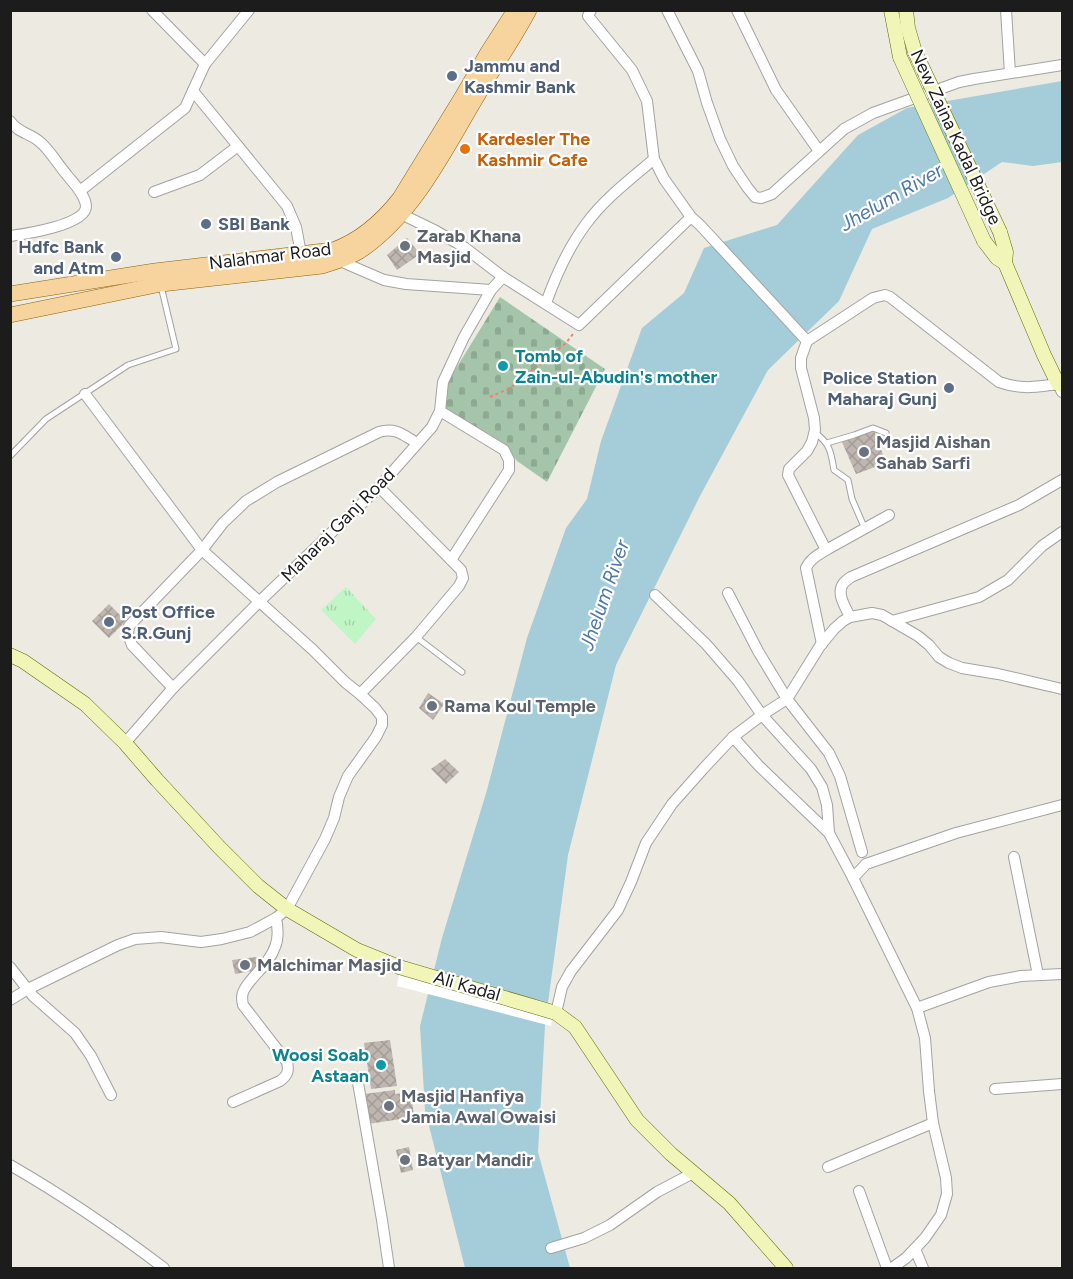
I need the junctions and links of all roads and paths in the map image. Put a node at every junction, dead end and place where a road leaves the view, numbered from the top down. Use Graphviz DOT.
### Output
graph roads {
  1 [pos="152,10"];
  2 [pos="249,10"];
  3 [pos="515,10"];
  4 [pos="529,10"];
  5 [pos="591,10"];
  6 [pos="668,10"];
  7 [pos="736,10"];
  8 [pos="891,10"];
  9 [pos="906,10"];
  10 [pos="1006,10"];
  11 [pos="205,64"];
  12 [pos="1062,65"];
  13 [pos="1010,73"];
  14 [pos="193,91"];
  15 [pos="10,121"];
  16 [pos="238,146"];
  17 [pos="819,151"];
  18 [pos="654,159"];
  19 [pos="80,191"];
  20 [pos="154,192"];
  21 [pos="396,212"];
  22 [pos="691,217"];
  23 [pos="10,236"];
  24 [pos="303,261"];
  25 [pos="340,261"];
  26 [pos="1005,263"];
  27 [pos="503,277"];
  28 [pos="161,284"];
  29 [pos="491,290"];
  30 [pos="10,294"];
  31 [pos="546,303"];
  32 [pos="10,315"];
  33 [pos="579,326"];
  34 [pos="805,339"];
  35 [pos="1061,387"];
  36 [pos="85,394"];
  37 [pos="490,397"];
  38 [pos="440,411"];
  39 [pos="814,432"];
  40 [pos="886,434"];
  41 [pos="417,443"];
  42 [pos="827,443"];
  43 [pos="10,456"];
  44 [pos="1062,480"];
  45 [pos="379,487"];
  46 [pos="889,515"];
  47 [pos="865,529"];
  48 [pos="1062,532"];
  49 [pos="202,550"];
  50 [pos="826,550"];
  51 [pos="451,560"];
  52 [pos="728,593"];
  53 [pos="655,595"];
  54 [pos="260,601"];
  55 [pos="850,617"];
  56 [pos="892,621"];
  57 [pos="416,637"];
  58 [pos="822,644"];
  59 [pos="10,655"];
  60 [pos="462,672"];
  61 [pos="173,688"];
  62 [pos="1062,689"];
  63 [pos="360,694"];
  64 [pos="787,699"];
  65 [pos="762,715"];
  66 [pos="733,737"];
  67 [pos="125,742"];
  68 [pos="1062,805"];
  69 [pos="829,833"];
  70 [pos="862,852"];
  71 [pos="1014,857"];
  72 [pos="853,878"];
  73 [pos="287,909"];
  74 [pos="276,918"];
  75 [pos="10,967"];
  76 [pos="1062,974"];
  77 [pos="1038,975"];
  78 [pos="28,989"];
  79 [pos="10,1000"];
  80 [pos="917,1008"];
  81 [pos="556,1013"];
  82 [pos="357,1077"];
  83 [pos="1062,1084"];
  84 [pos="995,1089"];
  85 [pos="111,1095"];
  86 [pos="233,1102"];
  87 [pos="933,1123"];
  88 [pos="10,1165"];
  89 [pos="828,1167"];
  90 [pos="693,1173"];
  91 [pos="859,1191"];
  92 [pos="551,1248"];
  93 [pos="915,1249"];
  94 [pos="164,1269"];
  95 [pos="388,1269"];
  96 [pos="786,1269"];
  97 [pos="887,1269"];
  98 [pos="892,1269"];
  99 [pos="923,1269"];
  1 -- 11 [label="street"];
  2 -- 11 [label="street"];
  3 -- 21 [label="main road, Nalahmar Road"];
  4 -- 21 [label="main road"];
  5 -- 18 [label="street"];
  6 -- 17 [label="street"];
  7 -- 17 [label="street"];
  8 -- 26 [label="street, New Zaina Kadal Bridge, bridge"];
  9 -- 26 [label="street, New Zaina Kadal Bridge, bridge"];
  10 -- 13 [label="street"];
  11 -- 14 [label="street"];
  12 -- 13 [label="street"];
  13 -- 17 [label="street"];
  14 -- 16 [label="street"];
  14 -- 19 [label="street"];
  15 -- 19 [label="street"];
  16 -- 20 [label="street"];
  16 -- 24 [label="street"];
  18 -- 22 [label="street"];
  18 -- 31 [label="street"];
  19 -- 23 [label="street"];
  21 -- 24 [label="main road, Nalahmar Road"];
  21 -- 25 [label="main road"];
  21 -- 27 [label="street"];
  22 -- 33 [label="street"];
  22 -- 34 [label="street"];
  24 -- 25 [label="main road"];
  24 -- 28 [label="main road, Nalahmar Road"];
  24 -- 30 [label="main road, Nalahmar Road"];
  25 -- 29 [label="street"];
  26 -- 35 [label="street"];
  27 -- 29 [label="street, Maharaj Ganj Road"];
  27 -- 31 [label="street"];
  28 -- 32 [label="main road, Nalahmar Road"];
  28 -- 36 [label="lane"];
  29 -- 38 [label="street, Maharaj Ganj Road"];
  31 -- 33 [label="street"];
  33 -- 37 [label="path"];
  34 -- 35 [label="street"];
  34 -- 39 [label="street"];
  36 -- 43 [label="lane"];
  36 -- 49 [label="street"];
  38 -- 41 [label="street, Maharaj Ganj Road"];
  38 -- 51 [label="street"];
  39 -- 42 [label="lane"];
  39 -- 50 [label="street"];
  40 -- 42 [label="lane"];
  41 -- 45 [label="street, Maharaj Ganj Road"];
  41 -- 49 [label="street"];
  42 -- 47 [label="lane"];
  44 -- 55 [label="street"];
  45 -- 51 [label="street"];
  45 -- 54 [label="street, Maharaj Ganj Road"];
  46 -- 47 [label="street"];
  47 -- 50 [label="street"];
  48 -- 56 [label="street"];
  49 -- 54 [label="street"];
  49 -- 61 [label="street"];
  50 -- 58 [label="street"];
  51 -- 57 [label="street"];
  52 -- 64 [label="street"];
  53 -- 65 [label="street"];
  54 -- 61 [label="street, Maharaj Ganj Road"];
  54 -- 63 [label="street"];
  55 -- 56 [label="street"];
  55 -- 58 [label="street"];
  56 -- 62 [label="street"];
  57 -- 60 [label="lane"];
  57 -- 63 [label="street"];
  58 -- 64 [label="street"];
  59 -- 67 [label="street, Ali Kadal"];
  61 -- 67 [label="street, Maharaj Ganj Road"];
  63 -- 73 [label="street"];
  64 -- 65 [label="street"];
  64 -- 70 [label="street"];
  65 -- 66 [label="street"];
  65 -- 69 [label="street"];
  66 -- 69 [label="street"];
  66 -- 81 [label="street"];
  67 -- 73 [label="street, Ali Kadal"];
  68 -- 72 [label="street"];
  69 -- 72 [label="street"];
  71 -- 77 [label="street"];
  72 -- 80 [label="street"];
  73 -- 74 [label="street"];
  73 -- 81 [label="street, Ali Kadal"];
  74 -- 78 [label="street"];
  74 -- 86 [label="street"];
  75 -- 78 [label="street"];
  76 -- 77 [label="street"];
  77 -- 80 [label="street"];
  78 -- 79 [label="street"];
  78 -- 85 [label="street"];
  80 -- 87 [label="street"];
  81 -- 90 [label="street, Ali Kadal"];
  82 -- 95 [label="street"];
  83 -- 84 [label="street"];
  87 -- 89 [label="street"];
  87 -- 93 [label="street"];
  88 -- 94 [label="street"];
  90 -- 92 [label="street"];
  90 -- 96 [label="street, Ali Kadal"];
  91 -- 97 [label="street"];
  93 -- 98 [label="street"];
  93 -- 99 [label="street"];
}
